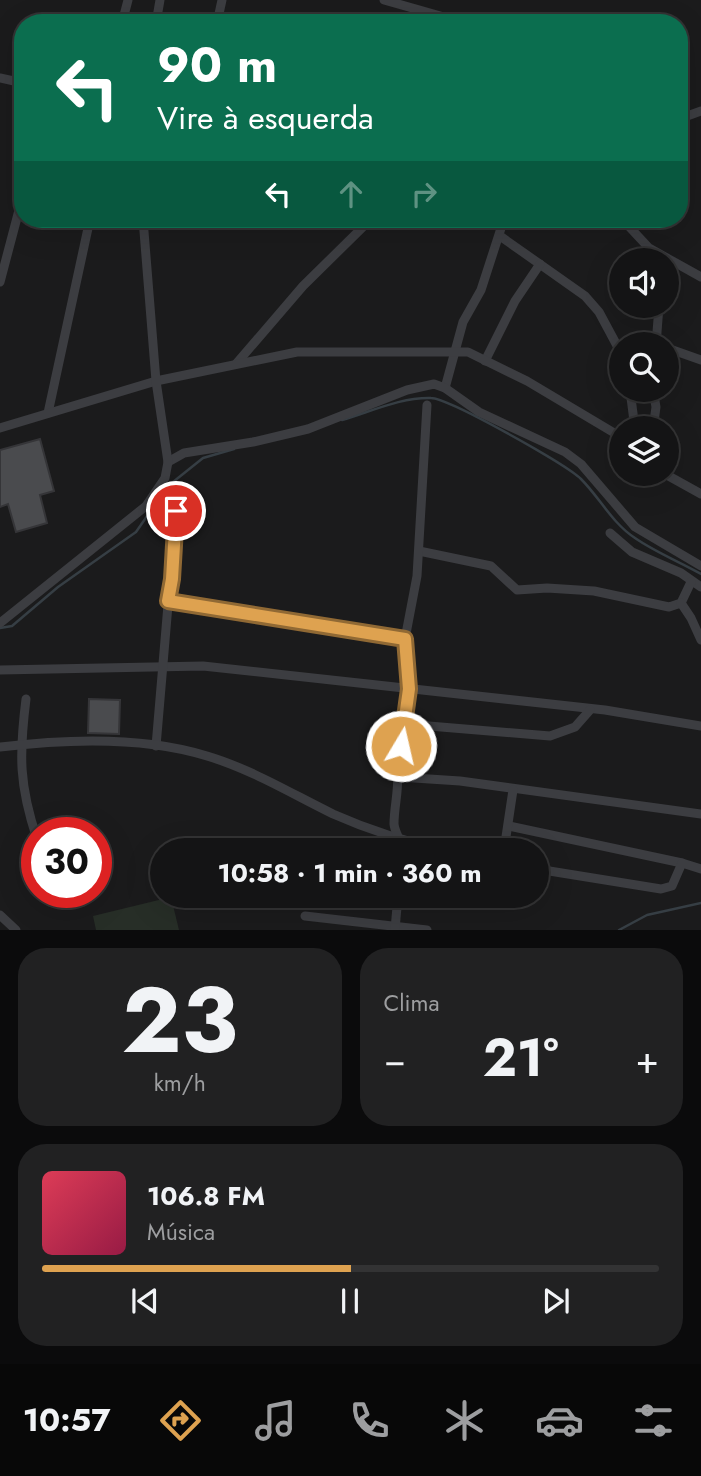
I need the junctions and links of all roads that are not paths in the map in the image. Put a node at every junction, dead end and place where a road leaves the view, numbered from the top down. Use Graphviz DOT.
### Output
graph roads {
  1 [pos="384,0"];
  2 [pos="443,14"];
  3 [pos="14,228"];
  4 [pos="88,228"];
  5 [pos="144,228"];
  6 [pos="362,228"];
  7 [pos="501,228"];
  8 [pos="630,228"];
  9 [pos="499,236"];
  10 [pos="649,248"];
  11 [pos="540,264"];
  12 [pos="679,267"];
  13 [pos="701,277"];
  14 [pos="0,282"];
  15 [pos="611,332"];
  16 [pos="679,352"];
  17 [pos="454,354"];
  18 [pos="485,360"];
  19 [pos="701,360"];
  20 [pos="236,364"];
  21 [pos="156,381"];
  22 [pos="445,388"];
  23 [pos="427,405"];
  24 [pos="48,413"];
  25 [pos="0,428"];
  26 [pos="609,430"];
  27 [pos="168,462"];
  28 [pos="679,482"];
  29 [pos="701,494"];
  30 [pos="176,511"];
  31 [pos="610,533"];
  32 [pos="419,551"];
  33 [pos="701,566"];
  34 [pos="691,582"];
  35 [pos="701,587"];
  36 [pos="168,601"];
  37 [pos="681,603"];
  38 [pos="0,623"];
  39 [pos="405,639"];
  40 [pos="701,640"];
  41 [pos="161,666"];
  42 [pos="0,670"];
  43 [pos="409,689"];
  44 [pos="26,699"];
  45 [pos="590,710"];
  46 [pos="405,724"];
  47 [pos="701,726"];
  48 [pos="20,745"];
  49 [pos="156,746"];
  50 [pos="0,747"];
  51 [pos="399,777"];
  52 [pos="513,790"];
  53 [pos="701,814"];
  54 [pos="30,817"];
  55 [pos="509,826"];
  56 [pos="386,838"];
  57 [pos="398,838"];
  58 [pos="506,838"];
  59 [pos="682,863"];
  60 [pos="701,869"];
  61 [pos="549,871"];
  62 [pos="397,908"];
  63 [pos="0,915"];
  64 [pos="305,916"];
  65 [pos="395,928"];
  66 [pos="16,930"];
  67 [pos="428,930"];
  1 -- 2 [label="street"];
  3 -- 14 [label="street"];
  4 -- 24 [label="street"];
  5 -- 21 [label="street"];
  6 -- 20 [label="street"];
  7 -- 9 [label="street"];
  8 -- 10 [label="street"];
  9 -- 11 [label="street"];
  9 -- 17 [label="street"];
  11 -- 15 [label="street"];
  11 -- 18 [label="street"];
  12 -- 13 [label="street"];
  16 -- 19 [label="street"];
  17 -- 18 [label="street"];
  17 -- 20 [label="street"];
  17 -- 22 [label="street"];
  18 -- 26 [label="street"];
  20 -- 21 [label="street"];
  21 -- 24 [label="street"];
  21 -- 27 [label="street"];
  22 -- 27 [label="street"];
  22 -- 33 [label="street"];
  23 -- 32 [label="street"];
  24 -- 25 [label="street"];
  27 -- 38 [label="street"];
  28 -- 29 [label="street"];
  30 -- 36 [label="street"];
  31 -- 34 [label="street"];
  32 -- 37 [label="street"];
  32 -- 39 [label="street"];
  34 -- 35 [label="street"];
  34 -- 37 [label="street"];
  36 -- 39 [label="street"];
  36 -- 41 [label="street"];
  37 -- 40 [label="street"];
  39 -- 43 [label="street"];
  41 -- 42 [label="street"];
  41 -- 43 [label="street"];
  41 -- 49 [label="street"];
  43 -- 45 [label="street"];
  43 -- 46 [label="street"];
  44 -- 48 [label="street"];
  45 -- 46 [label="street"];
  45 -- 47 [label="street"];
  46 -- 51 [label="street"];
  48 -- 49 [label="street"];
  48 -- 50 [label="street"];
  48 -- 54 [label="street"];
  49 -- 56 [label="street"];
  51 -- 52 [label="street"];
  51 -- 57 [label="street"];
  52 -- 53 [label="street"];
  52 -- 55 [label="street"];
  55 -- 58 [label="street"];
  55 -- 59 [label="street"];
  59 -- 60 [label="street"];
  59 -- 61 [label="street"];
  62 -- 65 [label="street"];
  63 -- 66 [label="street"];
  64 -- 65 [label="street"];
  65 -- 67 [label="street"];
}
